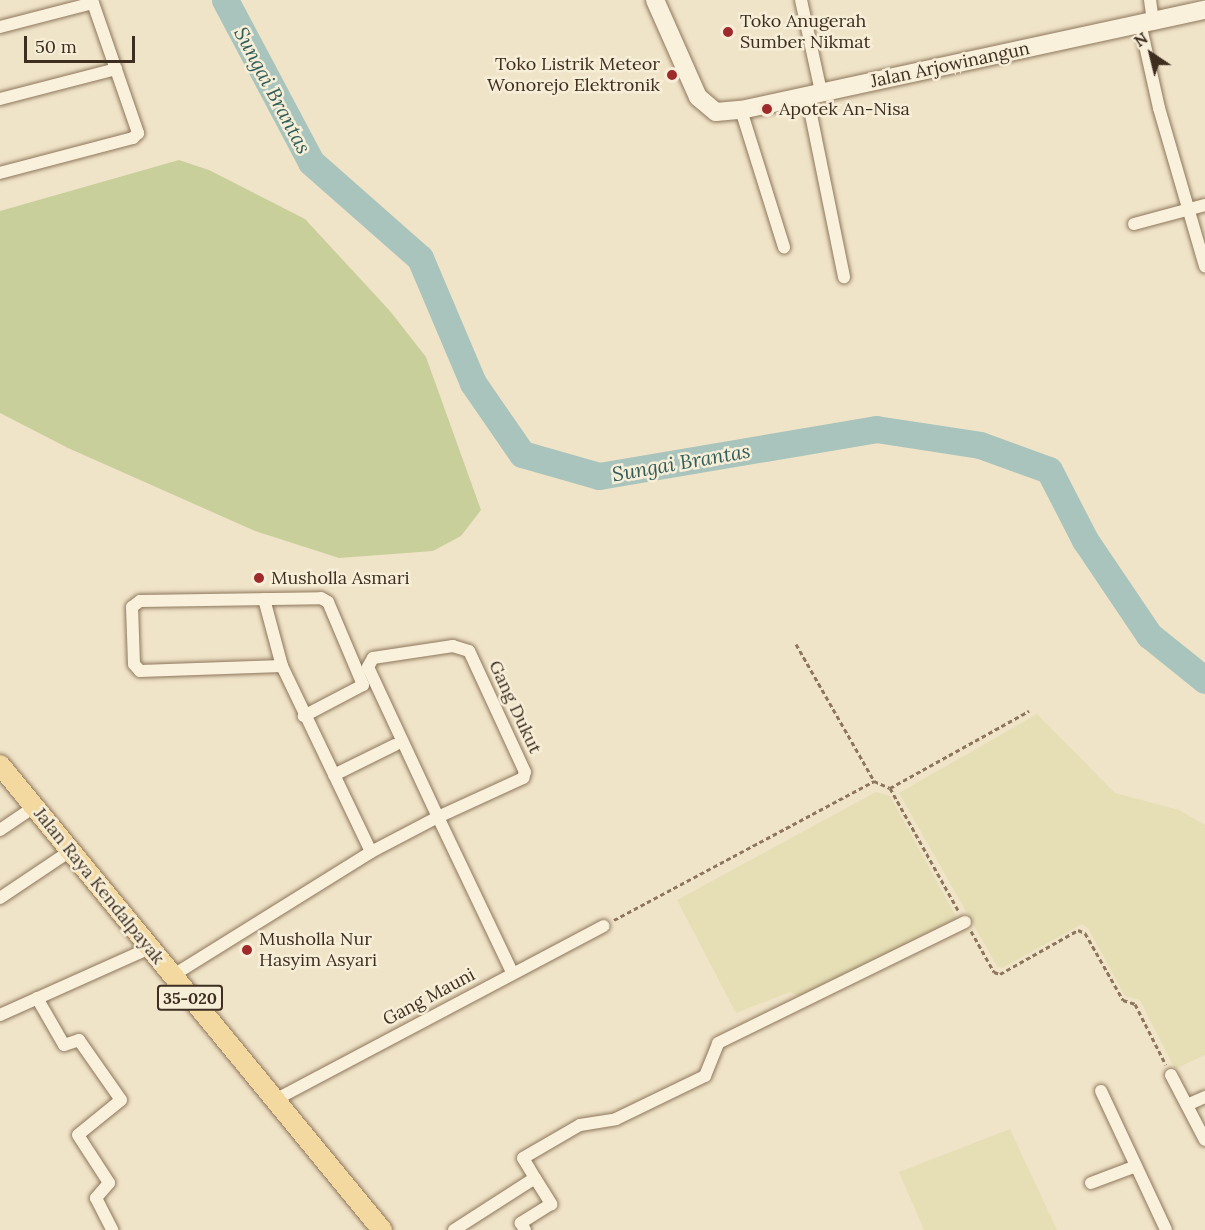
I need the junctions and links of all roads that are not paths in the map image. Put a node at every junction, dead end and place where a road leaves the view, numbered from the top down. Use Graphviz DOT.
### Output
graph roads {
  1 [pos="655,0"];
  2 [pos="801,0"];
  3 [pos="1150,0"];
  4 [pos="1205,10"];
  5 [pos="1147,22"];
  6 [pos="0,27"];
  7 [pos="116,69"];
  8 [pos="814,93"];
  9 [pos="0,99"];
  10 [pos="741,110"];
  11 [pos="0,173"];
  12 [pos="1205,205"];
  13 [pos="1190,209"];
  14 [pos="1134,224"];
  15 [pos="784,247"];
  16 [pos="1205,266"];
  17 [pos="844,277"];
  18 [pos="264,599"];
  19 [pos="282,666"];
  20 [pos="304,716"];
  21 [pos="394,745"];
  22 [pos="0,765"];
  23 [pos="334,776"];
  24 [pos="34,807"];
  25 [pos="438,817"];
  26 [pos="0,830"];
  27 [pos="70,850"];
  28 [pos="371,852"];
  29 [pos="0,898"];
  30 [pos="965,922"];
  31 [pos="603,926"];
  32 [pos="150,948"];
  33 [pos="512,972"];
  34 [pos="172,976"];
  35 [pos="38,998"];
  36 [pos="0,1015"];
  37 [pos="1171,1075"];
  38 [pos="1101,1091"];
  39 [pos="1205,1097"];
  40 [pos="273,1101"];
  41 [pos="1186,1105"];
  42 [pos="1205,1140"];
  43 [pos="1136,1166"];
  44 [pos="535,1178"];
  45 [pos="1091,1183"];
  46 [pos="1165,1228"];
  47 [pos="112,1230"];
  48 [pos="382,1230"];
  49 [pos="454,1230"];
  50 [pos="525,1230"];
  51 [pos="1150,1230"];
  1 -- 10 [label="main road, Jalan Arjowinangun"];
  2 -- 8 [label="street"];
  3 -- 5 [label="street"];
  4 -- 5 [label="main road, Jalan Arjowinangun"];
  5 -- 8 [label="main road, Jalan Arjowinangun"];
  5 -- 13 [label="street"];
  6 -- 7 [label="street"];
  7 -- 9 [label="street"];
  7 -- 11 [label="street"];
  8 -- 10 [label="main road, Jalan Arjowinangun"];
  8 -- 17 [label="street"];
  10 -- 15 [label="street"];
  12 -- 13 [label="street"];
  13 -- 14 [label="street"];
  13 -- 16 [label="street"];
  18 -- 19 [label="street"];
  18 -- 19 [label="street"];
  18 -- 20 [label="street"];
  19 -- 20 [label="street"];
  20 -- 23 [label="street"];
  21 -- 23 [label="street"];
  22 -- 24 [label="main road, Jalan Raya Kendalpayak / 35-020"];
  23 -- 28 [label="street"];
  24 -- 26 [label="street"];
  24 -- 27 [label="main road, Jalan Raya Kendalpayak / 35-020"];
  25 -- 25 [label="street, Gang Dukut"];
  25 -- 28 [label="street"];
  25 -- 33 [label="street"];
  27 -- 29 [label="street"];
  27 -- 32 [label="main road, Jalan Raya Kendalpayak / 35-020"];
  28 -- 34 [label="street"];
  30 -- 44 [label="street"];
  31 -- 33 [label="street, Gang Mauni"];
  32 -- 34 [label="main road, Jalan Raya Kendalpayak / 35-020"];
  32 -- 35 [label="street"];
  33 -- 40 [label="street, Gang Mauni"];
  34 -- 40 [label="main road, Jalan Raya Kendalpayak / 35-020"];
  35 -- 36 [label="street"];
  35 -- 47 [label="street"];
  37 -- 41 [label="street"];
  38 -- 43 [label="street"];
  39 -- 41 [label="street"];
  40 -- 48 [label="main road, Jalan Raya Kendalpayak / 35-020"];
  41 -- 42 [label="street"];
  43 -- 45 [label="street"];
  43 -- 46 [label="street"];
  44 -- 49 [label="street"];
  44 -- 50 [label="street"];
  46 -- 51 [label="street"];
}
